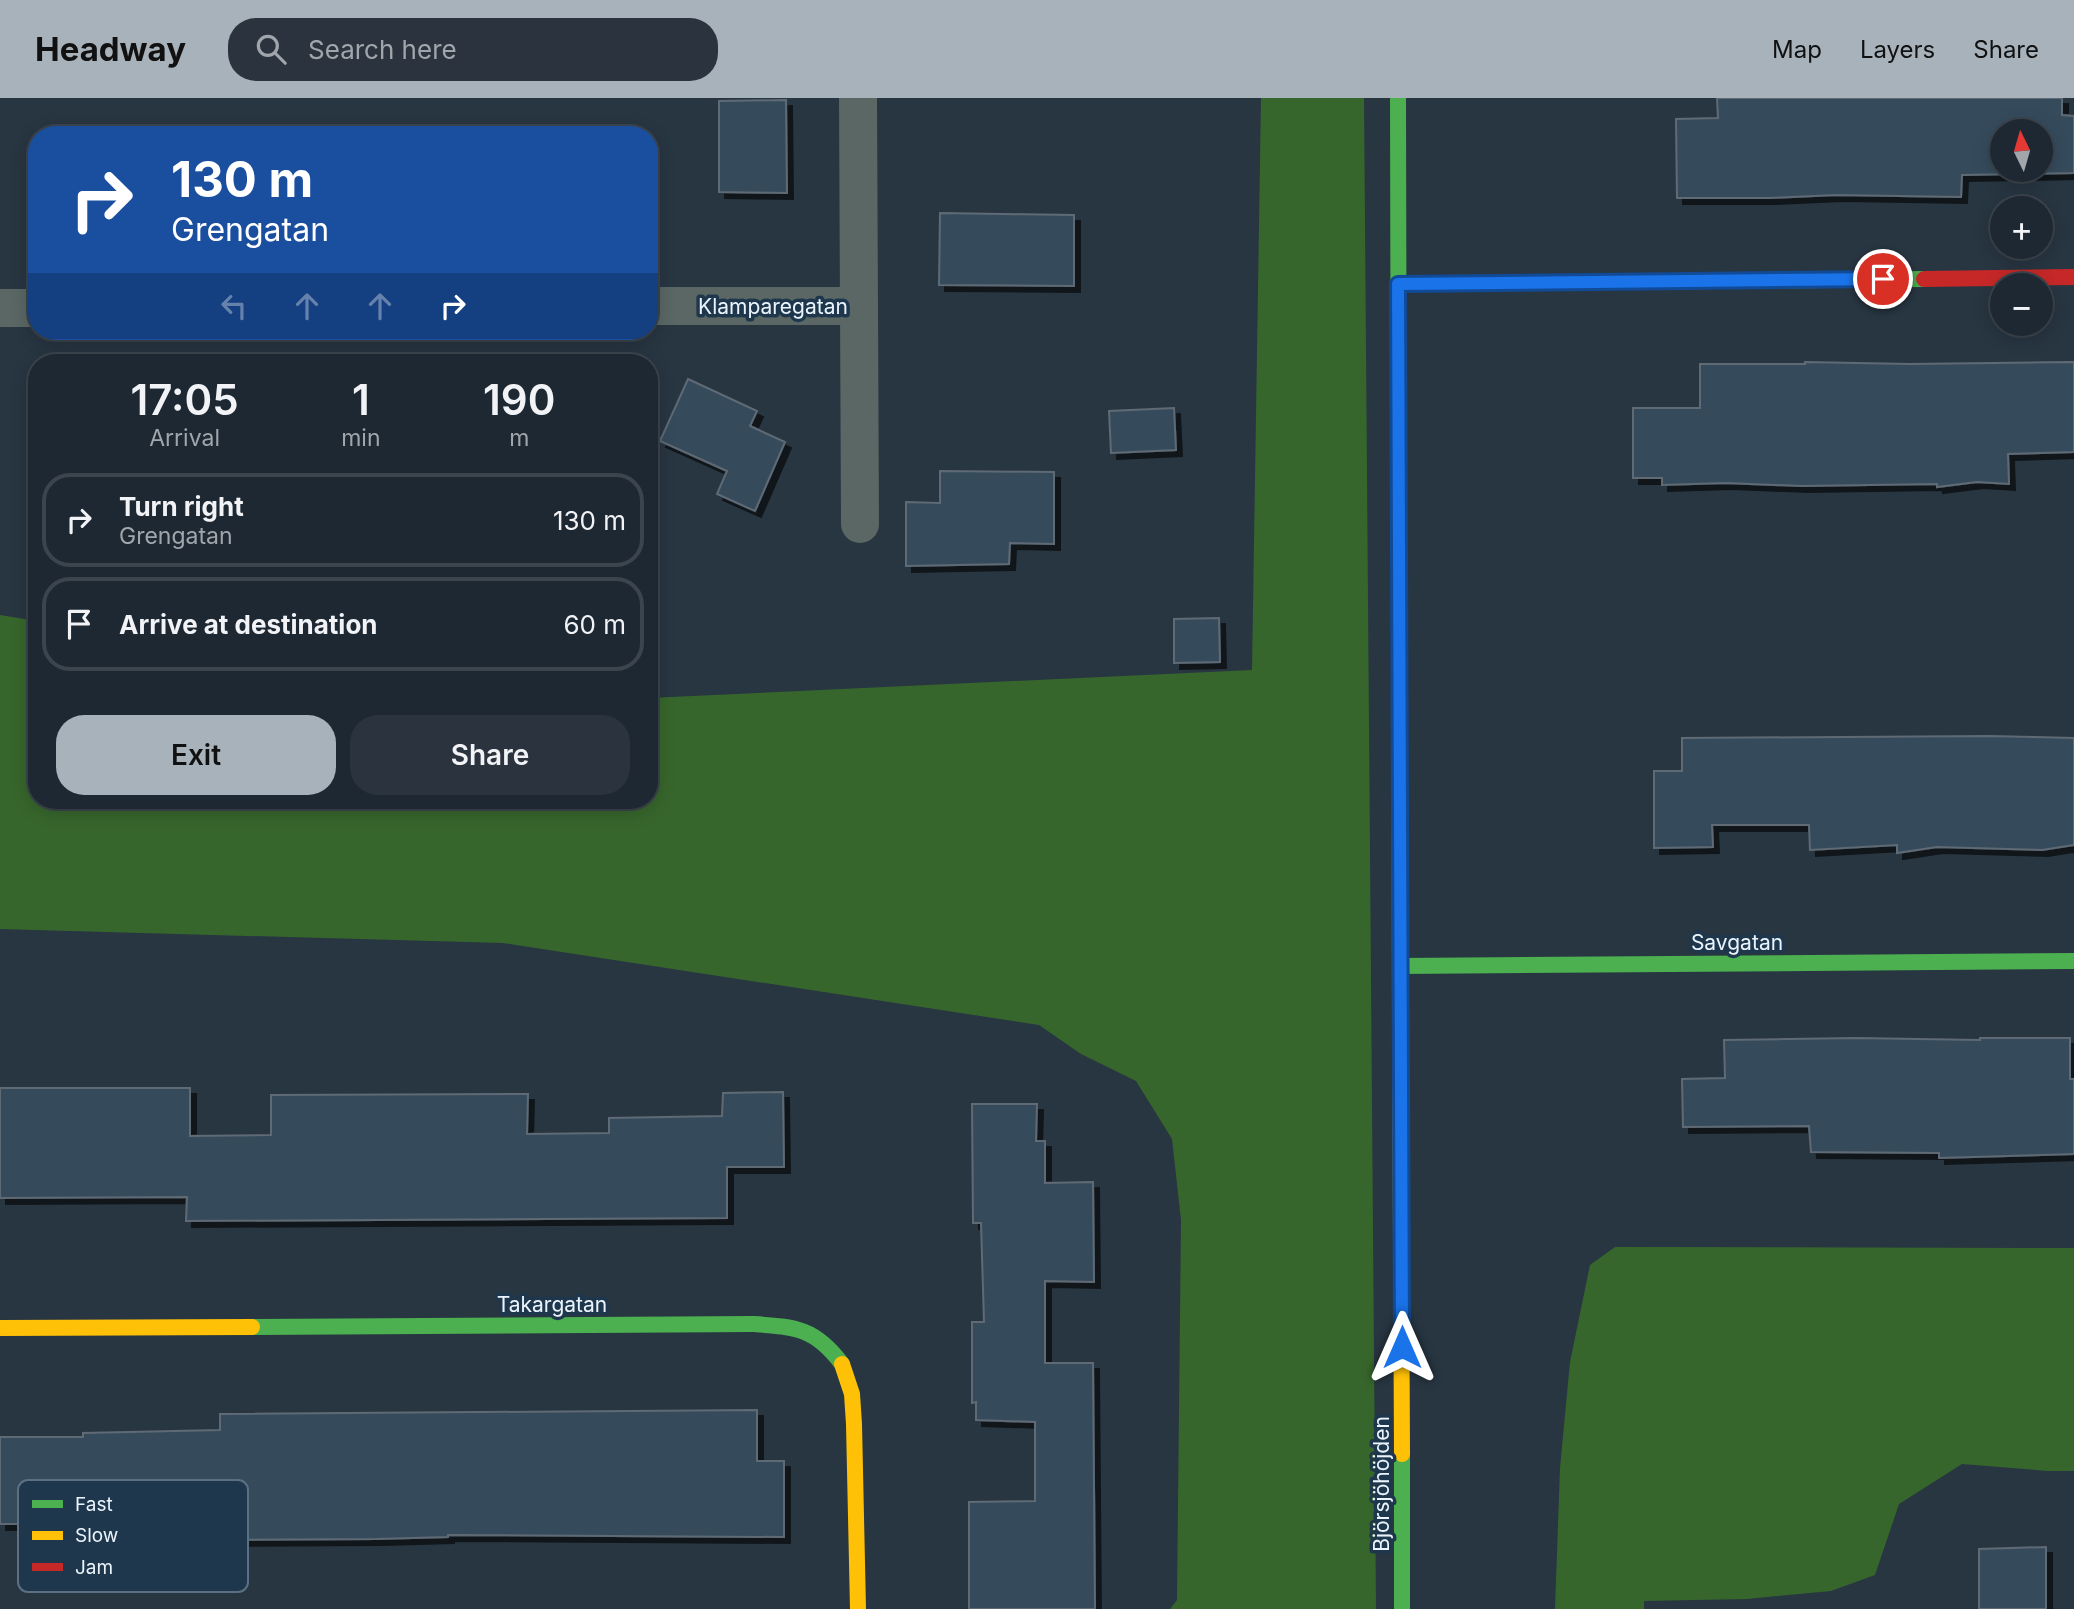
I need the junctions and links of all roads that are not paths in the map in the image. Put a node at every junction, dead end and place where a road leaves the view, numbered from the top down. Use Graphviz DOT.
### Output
graph roads {
  1 [pos="858,98"];
  2 [pos="1398,98"];
  3 [pos="2074,277"];
  4 [pos="1398,284"];
  5 [pos="658,306"];
  6 [pos="858,306"];
  7 [pos="0,308"];
  8 [pos="28,308"];
  9 [pos="860,524"];
  10 [pos="2074,961"];
  11 [pos="1400,966"];
  12 [pos="0,1328"];
  13 [pos="858,1609"];
  14 [pos="1402,1609"];
  1 -- 6 [label="street, Klamparegatan"];
  2 -- 4 [label="street, Björsjöhöjden"];
  3 -- 4 [label="street"];
  4 -- 11 [label="street, Björsjöhöjden"];
  5 -- 6 [label="street, Klamparegatan"];
  6 -- 9 [label="street"];
  7 -- 8 [label="street"];
  10 -- 11 [label="street, Savgatan"];
  11 -- 14 [label="street, Björsjöhöjden"];
  12 -- 13 [label="street, Takargatan"];
}
